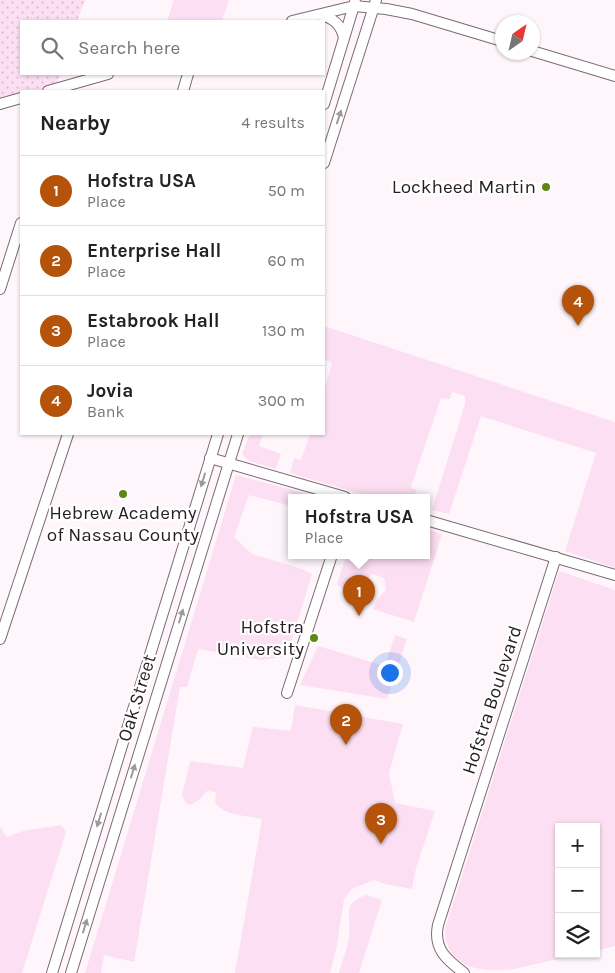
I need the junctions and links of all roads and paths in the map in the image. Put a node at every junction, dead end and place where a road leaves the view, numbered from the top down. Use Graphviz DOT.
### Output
graph roads {
  1 [pos="355,3"];
  2 [pos="374,4"];
  3 [pos="319,14"];
  4 [pos="296,20"];
  5 [pos="344,38"];
  6 [pos="495,39"];
  7 [pos="540,53"];
  8 [pos="105,75"];
  9 [pos="188,75"];
  10 [pos="615,76"];
  11 [pos="64,89"];
  12 [pos="182,90"];
  13 [pos="20,98"];
  14 [pos="325,101"];
  15 [pos="0,104"];
  16 [pos="325,160"];
  17 [pos="20,226"];
  18 [pos="0,289"];
  19 [pos="68,435"];
  20 [pos="218,435"];
  21 [pos="238,435"];
  22 [pos="210,458"];
  23 [pos="228,463"];
  24 [pos="335,494"];
  25 [pos="430,521"];
  26 [pos="556,557"];
  27 [pos="331,559"];
  28 [pos="615,575"];
  29 [pos="0,640"];
  30 [pos="287,693"];
  31 [pos="122,749"];
  32 [pos="138,754"];
  33 [pos="52,973"];
  34 [pos="71,973"];
  35 [pos="464,973"];
  1 -- 2 [label="street"];
  1 -- 3 [label="street"];
  1 -- 5 [label="street"];
  2 -- 6 [label="street"];
  16 -- 2 [label="street, one-way"];
  3 -- 4 [label="street"];
  3 -- 5 [label="street"];
  5 -- 14 [label="street"];
  7 -- 10 [label="street"];
  8 -- 11 [label="street"];
  9 -- 12 [label="street"];
  13 -- 15 [label="street"];
  17 -- 18 [label="street"];
  19 -- 29 [label="street"];
  20 -- 22 [label="street, Oak Street"];
  21 -- 23 [label="street, Oak Street"];
  22 -- 23 [label="street"];
  22 -- 31 [label="street, Oak Street, one-way"];
  23 -- 24 [label="street"];
  32 -- 23 [label="street, Oak Street, one-way"];
  25 -- 26 [label="street"];
  26 -- 28 [label="street"];
  26 -- 35 [label="street, Hofstra Boulevard"];
  27 -- 30 [label="street"];
  31 -- 32 [label="street"];
  31 -- 33 [label="street, Oak Street, one-way"];
  34 -- 32 [label="street, Oak Street, one-way"];
}
